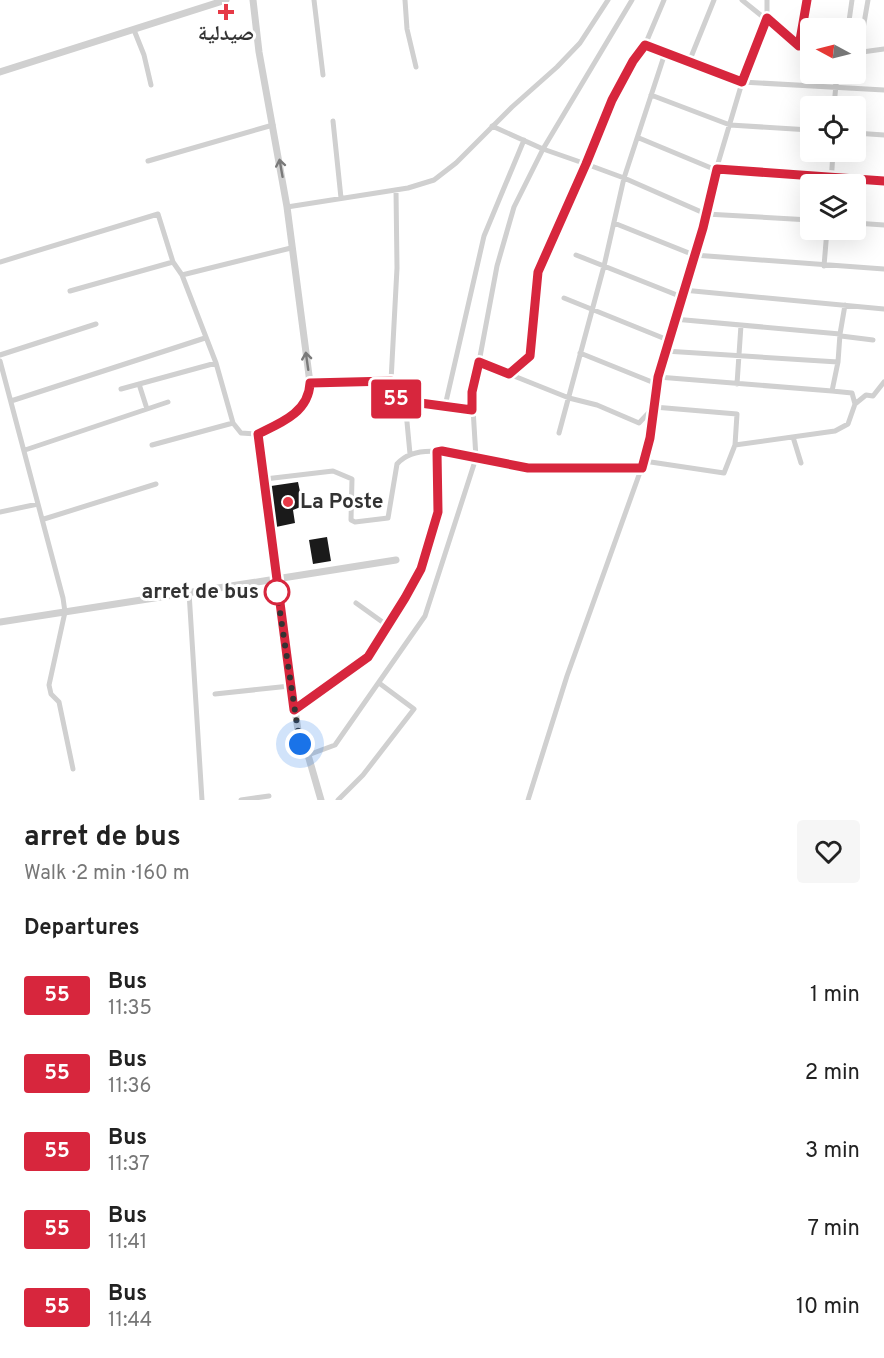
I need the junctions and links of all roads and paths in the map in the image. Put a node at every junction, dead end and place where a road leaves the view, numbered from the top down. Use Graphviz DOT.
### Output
graph roads {
  1 [pos="226,0"];
  2 [pos="253,0"];
  3 [pos="314,0"];
  4 [pos="405,0"];
  5 [pos="608,0"];
  6 [pos="632,0"];
  7 [pos="664,0"];
  8 [pos="714,0"];
  9 [pos="742,0"];
  10 [pos="767,0"];
  11 [pos="807,0"];
  12 [pos="852,0"];
  13 [pos="868,0"];
  14 [pos="212,2"];
  15 [pos="767,18"];
  16 [pos="849,18"];
  17 [pos="864,18"];
  18 [pos="134,30"];
  19 [pos="645,45"];
  20 [pos="799,46"];
  21 [pos="884,49"];
  22 [pos="866,52"];
  23 [pos="665,53"];
  24 [pos="689,62"];
  25 [pos="416,67"];
  26 [pos="0,72"];
  27 [pos="323,75"];
  28 [pos="742,82"];
  29 [pos="835,84"];
  30 [pos="151,85"];
  31 [pos="835,87"];
  32 [pos="884,90"];
  33 [pos="651,95"];
  34 [pos="835,96"];
  35 [pos="333,121"];
  36 [pos="273,125"];
  37 [pos="730,125"];
  38 [pos="492,126"];
  39 [pos="800,129"];
  40 [pos="866,134"];
  41 [pos="884,135"];
  42 [pos="639,138"];
  43 [pos="524,140"];
  44 [pos="543,149"];
  45 [pos="148,161"];
  46 [pos="586,164"];
  47 [pos="717,170"];
  48 [pos="800,175"];
  49 [pos="624,178"];
  50 [pos="866,180"];
  51 [pos="884,181"];
  52 [pos="396,190"];
  53 [pos="341,198"];
  54 [pos="287,207"];
  55 [pos="706,214"];
  56 [pos="800,219"];
  57 [pos="614,223"];
  58 [pos="866,224"];
  59 [pos="884,225"];
  60 [pos="825,240"];
  61 [pos="291,248"];
  62 [pos="576,255"];
  63 [pos="694,255"];
  64 [pos="0,262"];
  65 [pos="172,262"];
  66 [pos="604,266"];
  67 [pos="824,266"];
  68 [pos="884,269"];
  69 [pos="182,275"];
  70 [pos="70,291"];
  71 [pos="682,293"];
  72 [pos="564,298"];
  73 [pos="845,305"];
  74 [pos="884,309"];
  75 [pos="592,310"];
  76 [pos="674,319"];
  77 [pos="96,324"];
  78 [pos="741,325"];
  79 [pos="841,335"];
  80 [pos="205,338"];
  81 [pos="668,340"];
  82 [pos="873,340"];
  83 [pos="665,351"];
  84 [pos="580,353"];
  85 [pos="0,355"];
  86 [pos="739,356"];
  87 [pos="0,361"];
  88 [pos="479,362"];
  89 [pos="838,362"];
  90 [pos="216,363"];
  91 [pos="509,374"];
  92 [pos="658,377"];
  93 [pos="391,381"];
  94 [pos="884,382"];
  95 [pos="310,383"];
  96 [pos="139,384"];
  97 [pos="657,384"];
  98 [pos="737,384"];
  99 [pos="121,389"];
  100 [pos="832,391"];
  101 [pos="0,394"];
  102 [pos="9,394"];
  103 [pos="569,398"];
  104 [pos="11,401"];
  105 [pos="405,401"];
  106 [pos="168,402"];
  107 [pos="855,404"];
  108 [pos="445,406"];
  109 [pos="654,407"];
  110 [pos="147,409"];
  111 [pos="472,410"];
  112 [pos="233,423"];
  113 [pos="559,433"];
  114 [pos="258,434"];
  115 [pos="793,436"];
  116 [pos="152,445"];
  117 [pos="735,445"];
  118 [pos="25,450"];
  119 [pos="437,452"];
  120 [pos="410,454"];
  121 [pos="476,458"];
  122 [pos="643,464"];
  123 [pos="801,464"];
  124 [pos="265,479"];
  125 [pos="156,484"];
  126 [pos="38,504"];
  127 [pos="0,512"];
  128 [pos="44,519"];
  129 [pos="396,560"];
  130 [pos="276,579"];
  131 [pos="189,592"];
  132 [pos="356,603"];
  133 [pos="65,612"];
  134 [pos="0,622"];
  135 [pos="388,626"];
  136 [pos="379,683"];
  137 [pos="290,686"];
  138 [pos="215,694"];
  139 [pos="294,710"];
  140 [pos="308,755"];
  141 [pos="73,769"];
  142 [pos="269,796"];
  143 [pos="202,800"];
  144 [pos="241,800"];
  145 [pos="321,800"];
  146 [pos="338,800"];
  147 [pos="528,800"];
  1 -- 14 [label="street"];
  2 -- 36 [label="street"];
  3 -- 27 [label="street"];
  4 -- 25 [label="street"];
  5 -- 38 [label="street"];
  6 -- 44 [label="street"];
  7 -- 19 [label="street"];
  8 -- 24 [label="street"];
  9 -- 15 [label="street"];
  10 -- 15 [label="street"];
  11 -- 20 [label="street"];
  12 -- 16 [label="street"];
  13 -- 17 [label="street"];
  14 -- 18 [label="street"];
  15 -- 20 [label="street"];
  15 -- 28 [label="street"];
  18 -- 26 [label="street"];
  18 -- 30 [label="street"];
  19 -- 23 [label="street"];
  19 -- 46 [label="street"];
  21 -- 22 [label="street"];
  23 -- 24 [label="street"];
  23 -- 33 [label="street"];
  24 -- 28 [label="street"];
  28 -- 31 [label="street"];
  28 -- 37 [label="street"];
  29 -- 31 [label="street"];
  31 -- 32 [label="street"];
  31 -- 34 [label="street"];
  33 -- 37 [label="street"];
  33 -- 42 [label="street"];
  35 -- 53 [label="street"];
  36 -- 45 [label="street"];
  54 -- 36 [label="street, one-way"];
  37 -- 39 [label="street"];
  37 -- 47 [label="street"];
  38 -- 43 [label="street"];
  38 -- 52 [label="street"];
  40 -- 41 [label="street"];
  42 -- 47 [label="street"];
  42 -- 49 [label="street"];
  43 -- 44 [label="street"];
  43 -- 108 [label="street"];
  44 -- 46 [label="street"];
  44 -- 88 [label="street"];
  46 -- 49 [label="street"];
  46 -- 91 [label="street"];
  47 -- 48 [label="street"];
  47 -- 55 [label="street"];
  49 -- 55 [label="street"];
  49 -- 57 [label="street"];
  50 -- 51 [label="street"];
  52 -- 53 [label="street"];
  52 -- 93 [label="street"];
  53 -- 54 [label="street"];
  54 -- 61 [label="street"];
  55 -- 56 [label="street"];
  55 -- 63 [label="street"];
  57 -- 63 [label="street"];
  57 -- 66 [label="street"];
  58 -- 59 [label="street"];
  60 -- 67 [label="street"];
  61 -- 69 [label="street"];
  95 -- 61 [label="street, one-way"];
  62 -- 66 [label="street"];
  63 -- 67 [label="street"];
  63 -- 71 [label="street"];
  64 -- 65 [label="street"];
  65 -- 69 [label="street"];
  65 -- 70 [label="street"];
  66 -- 71 [label="street"];
  66 -- 75 [label="street"];
  67 -- 68 [label="street"];
  69 -- 80 [label="street"];
  71 -- 73 [label="street"];
  71 -- 76 [label="street"];
  72 -- 75 [label="street"];
  73 -- 74 [label="street"];
  73 -- 79 [label="street"];
  75 -- 81 [label="street"];
  75 -- 84 [label="street"];
  76 -- 78 [label="street"];
  76 -- 81 [label="street"];
  77 -- 85 [label="street"];
  78 -- 79 [label="street"];
  78 -- 86 [label="street"];
  79 -- 82 [label="street"];
  79 -- 89 [label="street"];
  80 -- 90 [label="street"];
  80 -- 104 [label="street"];
  81 -- 83 [label="street"];
  83 -- 86 [label="street"];
  83 -- 92 [label="street"];
  84 -- 97 [label="street"];
  84 -- 103 [label="street"];
  86 -- 89 [label="street"];
  86 -- 98 [label="street"];
  87 -- 102 [label="street"];
  88 -- 91 [label="street"];
  88 -- 111 [label="street"];
  89 -- 100 [label="street"];
  90 -- 96 [label="street"];
  90 -- 112 [label="street"];
  91 -- 103 [label="street"];
  92 -- 97 [label="street"];
  92 -- 98 [label="street"];
  93 -- 95 [label="street"];
  93 -- 105 [label="street"];
  94 -- 107 [label="street"];
  95 -- 114 [label="street"];
  96 -- 99 [label="street"];
  96 -- 110 [label="street"];
  97 -- 109 [label="street"];
  98 -- 100 [label="street"];
  100 -- 107 [label="street"];
  101 -- 102 [label="street"];
  102 -- 104 [label="street"];
  103 -- 109 [label="street"];
  103 -- 113 [label="street"];
  104 -- 118 [label="street"];
  105 -- 108 [label="street"];
  105 -- 120 [label="street"];
  106 -- 110 [label="street"];
  107 -- 115 [label="street"];
  108 -- 111 [label="street"];
  109 -- 117 [label="street"];
  109 -- 122 [label="street"];
  110 -- 118 [label="street"];
  111 -- 121 [label="street"];
  112 -- 114 [label="street"];
  112 -- 116 [label="street"];
  114 -- 124 [label="street"];
  115 -- 117 [label="street"];
  115 -- 123 [label="street"];
  117 -- 122 [label="street"];
  118 -- 126 [label="street"];
  119 -- 120 [label="street"];
  119 -- 121 [label="street"];
  119 -- 135 [label="street"];
  120 -- 124 [label="street"];
  121 -- 122 [label="street"];
  121 -- 136 [label="street"];
  122 -- 147 [label="street"];
  124 -- 130 [label="street"];
  125 -- 128 [label="street"];
  126 -- 127 [label="street"];
  126 -- 128 [label="street"];
  128 -- 133 [label="street"];
  129 -- 130 [label="street"];
  130 -- 131 [label="street"];
  130 -- 137 [label="street"];
  131 -- 133 [label="street"];
  131 -- 143 [label="street"];
  132 -- 135 [label="street"];
  133 -- 134 [label="street"];
  133 -- 141 [label="street"];
  135 -- 139 [label="street"];
  136 -- 140 [label="street"];
  136 -- 146 [label="street"];
  137 -- 138 [label="street"];
  137 -- 139 [label="street"];
  139 -- 140 [label="street"];
  140 -- 145 [label="street"];
  142 -- 144 [label="street"];
}
